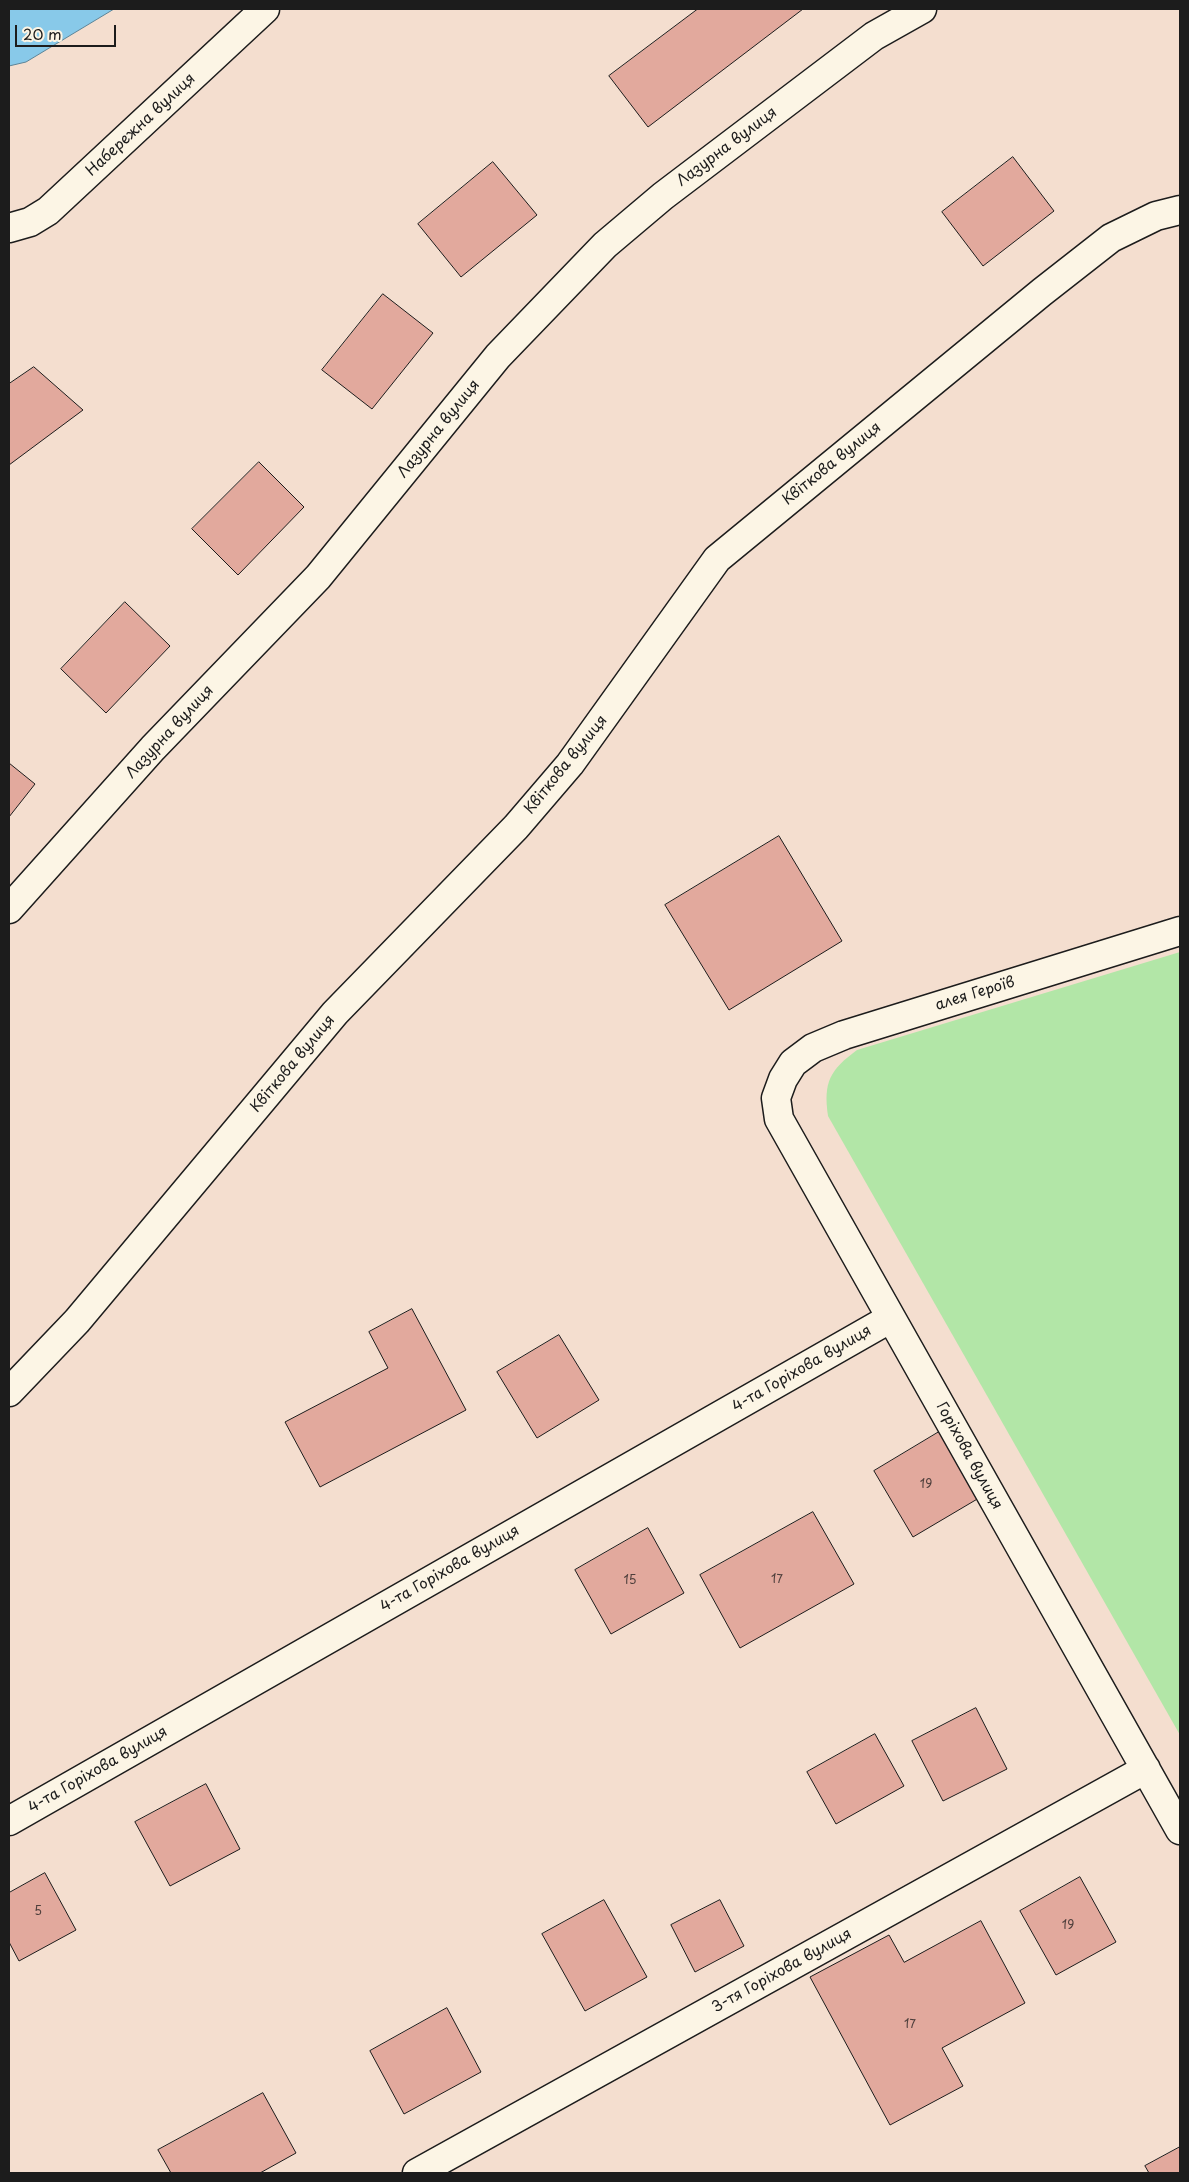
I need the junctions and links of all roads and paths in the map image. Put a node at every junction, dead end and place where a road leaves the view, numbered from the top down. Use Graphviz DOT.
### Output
graph roads {
  1 [pos="264,9"];
  2 [pos="922,9"];
  3 [pos="1180,210"];
  4 [pos="9,228"];
  5 [pos="9,909"];
  6 [pos="1180,931"];
  7 [pos="782,1079"];
  8 [pos="891,1318"];
  9 [pos="9,1392"];
  10 [pos="1146,1769"];
  11 [pos="9,1821"];
  12 [pos="1180,1830"];
  13 [pos="417,2173"];
  1 -- 4 [label="street, Набережна вулиця"];
  2 -- 5 [label="street, Лазурна вулиця"];
  3 -- 9 [label="street, Квіткова вулиця"];
  6 -- 7 [label="street, алея Героїв"];
  7 -- 8 [label="street, Горіхова вулиця"];
  8 -- 10 [label="street, Горіхова вулиця"];
  8 -- 11 [label="street, 4-та Горіхова вулиця"];
  10 -- 12 [label="street, Горіхова вулиця"];
  10 -- 13 [label="street, 3-тя Горіхова вулиця"];
}
